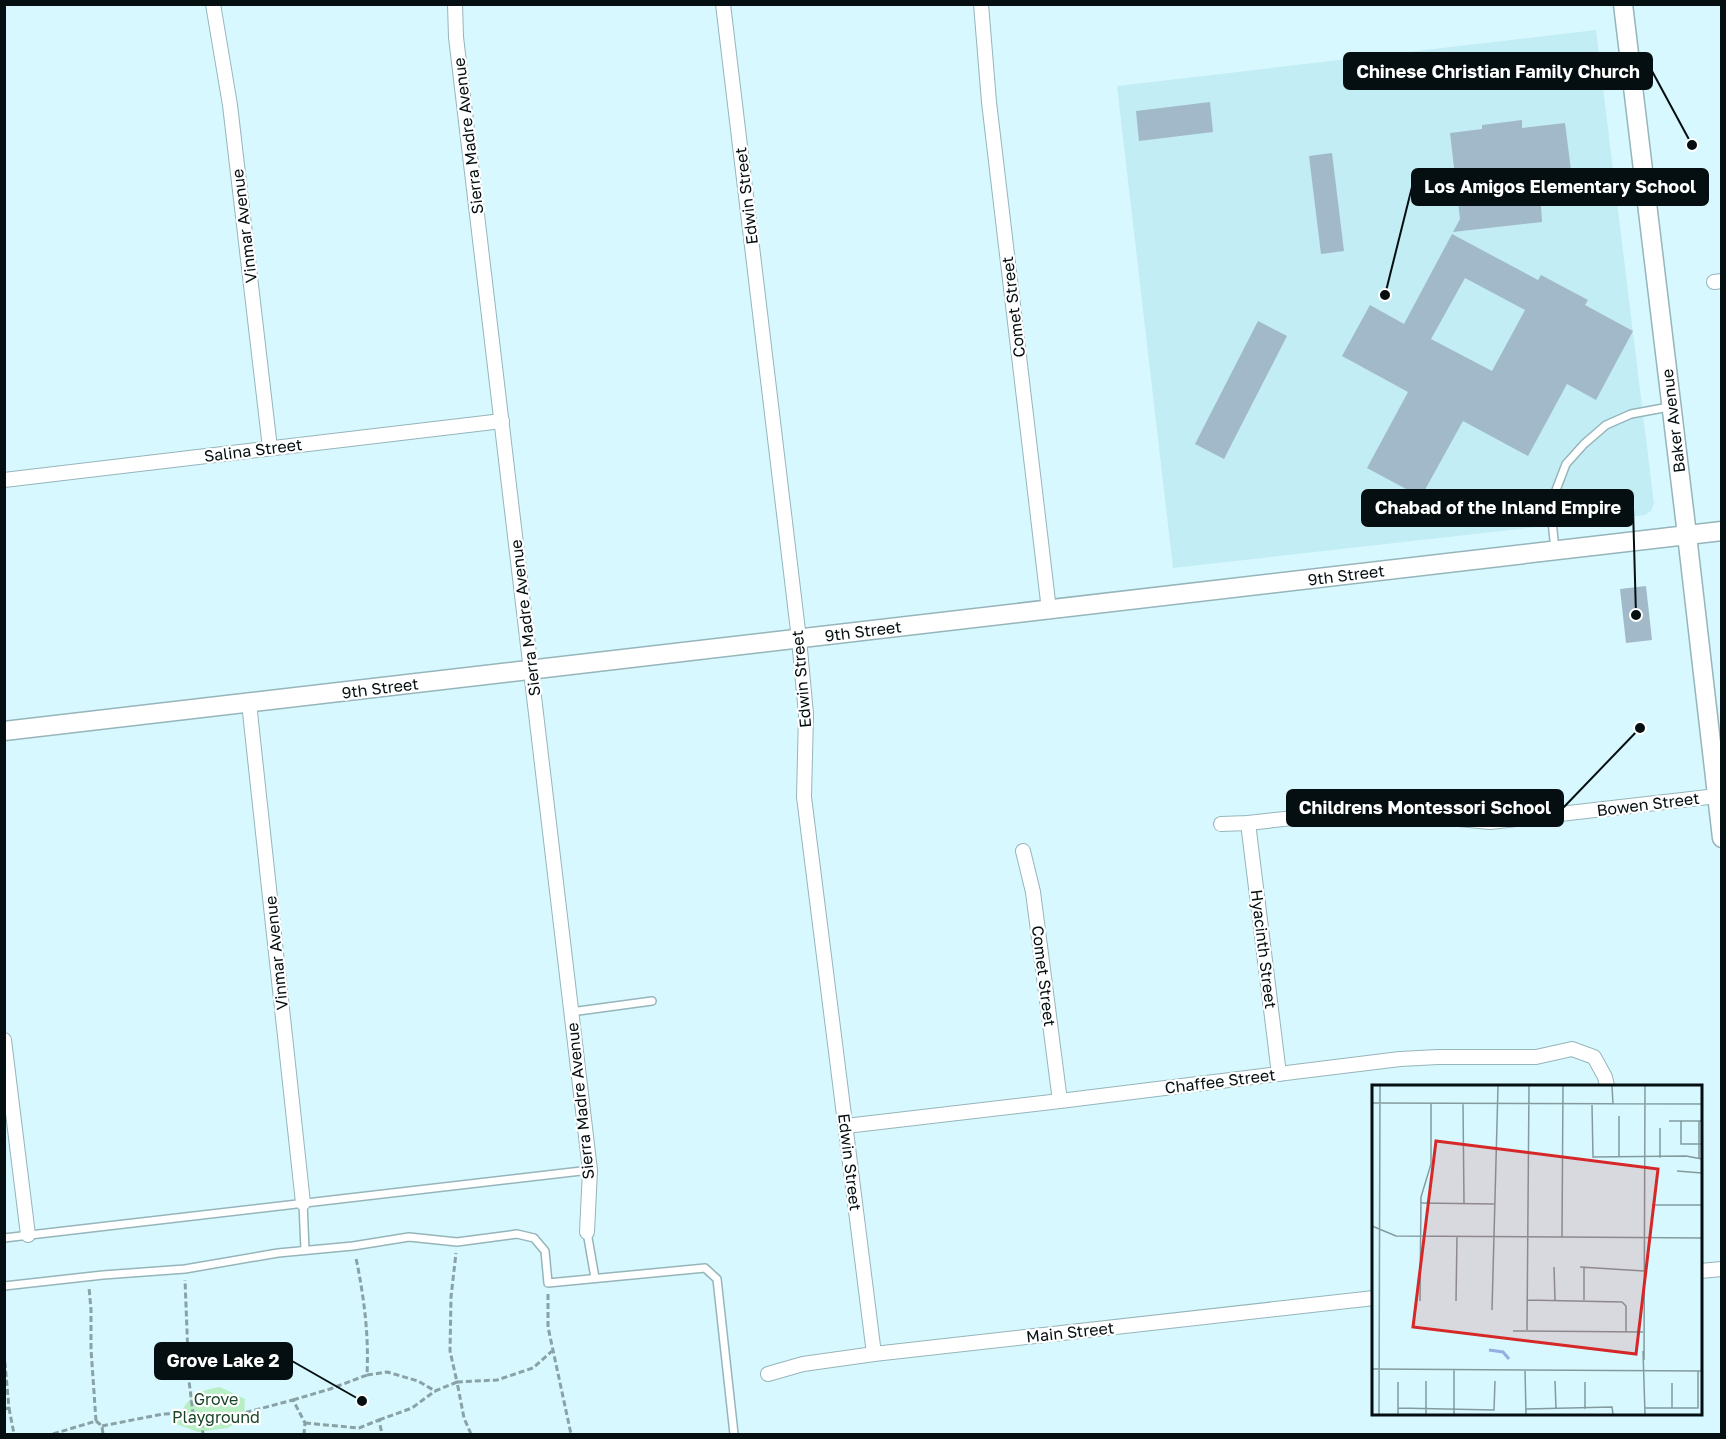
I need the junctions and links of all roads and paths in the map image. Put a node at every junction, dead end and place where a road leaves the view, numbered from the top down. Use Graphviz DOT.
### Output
graph roads {
  1 [pos="213,4"];
  2 [pos="455,4"];
  3 [pos="723,4"];
  4 [pos="981,4"];
  5 [pos="1623,4"];
  6 [pos="1672,407"];
  7 [pos="502,421"];
  8 [pos="270,448"];
  9 [pos="4,480"];
  10 [pos="1722,531"];
  11 [pos="1687,535"];
  12 [pos="1556,551"];
  13 [pos="1049,610"];
  14 [pos="799,639"];
  15 [pos="531,670"];
  16 [pos="249,703"];
  17 [pos="4,731"];
  18 [pos="1717,796"];
  19 [pos="1248,823"];
  20 [pos="1221,824"];
  21 [pos="1722,838"];
  22 [pos="1023,851"];
  23 [pos="651,1002"];
  24 [pos="571,1012"];
  25 [pos="4,1041"];
  26 [pos="1280,1074"];
  27 [pos="1607,1085"];
  28 [pos="1060,1101"];
  29 [pos="846,1126"];
  30 [pos="590,1170"];
  31 [pos="303,1203"];
  32 [pos="587,1232"];
  33 [pos="28,1235"];
  34 [pos="4,1238"];
  35 [pos="457,1242"];
  36 [pos="353,1246"];
  37 [pos="305,1250"];
  38 [pos="185,1269"];
  39 [pos="1722,1269"];
  40 [pos="1702,1271"];
  41 [pos="88,1277"];
  42 [pos="596,1278"];
  43 [pos="548,1283"];
  44 [pos="4,1286"];
  45 [pos="1372,1298"];
  46 [pos="552,1351"];
  47 [pos="4,1353"];
  48 [pos="874,1354"];
  49 [pos="768,1374"];
  50 [pos="367,1375"];
  51 [pos="457,1382"];
  52 [pos="435,1391"];
  53 [pos="293,1400"];
  54 [pos="7,1408"];
  55 [pos="193,1413"];
  56 [pos="378,1420"];
  57 [pos="96,1421"];
  58 [pos="305,1423"];
  59 [pos="102,1426"];
  60 [pos="14,1434"];
  61 [pos="53,1434"];
  62 [pos="102,1434"];
  63 [pos="203,1434"];
  64 [pos="304,1434"];
  65 [pos="382,1434"];
  66 [pos="471,1434"];
  67 [pos="571,1434"];
  68 [pos="734,1434"];
  1 -- 8 [label="street, Vinmar Avenue"];
  2 -- 7 [label="street, Sierra Madre Avenue"];
  3 -- 14 [label="street, Edwin Street"];
  4 -- 13 [label="street, Comet Street"];
  5 -- 6 [label="street, Baker Avenue"];
  6 -- 11 [label="street, Baker Avenue"];
  6 -- 12 [label="lane"];
  7 -- 8 [label="street, Salina Street"];
  7 -- 15 [label="street, Sierra Madre Avenue"];
  8 -- 9 [label="street, Salina Street"];
  10 -- 11 [label="street, 9th Street"];
  11 -- 12 [label="street, 9th Street"];
  11 -- 18 [label="street, Baker Avenue"];
  12 -- 13 [label="street, 9th Street"];
  13 -- 14 [label="street, 9th Street"];
  14 -- 15 [label="street, 9th Street"];
  14 -- 29 [label="street, Edwin Street"];
  15 -- 16 [label="street, 9th Street"];
  15 -- 24 [label="street, Sierra Madre Avenue"];
  16 -- 17 [label="street, 9th Street"];
  16 -- 31 [label="street, Vinmar Avenue"];
  18 -- 19 [label="street, Bowen Street"];
  18 -- 21 [label="street, Baker Avenue"];
  19 -- 20 [label="street, Bowen Street"];
  19 -- 26 [label="street, Hyacinth Street"];
  22 -- 28 [label="street, Comet Street"];
  23 -- 24 [label="lane"];
  24 -- 30 [label="street, Sierra Madre Avenue"];
  25 -- 33 [label="street"];
  26 -- 27 [label="street, Chaffee Street"];
  26 -- 28 [label="street, Chaffee Street"];
  28 -- 29 [label="street, Chaffee Street"];
  29 -- 48 [label="street, Edwin Street"];
  30 -- 31 [label="lane"];
  30 -- 32 [label="street, Sierra Madre Avenue"];
  31 -- 33 [label="lane"];
  31 -- 37 [label="lane"];
  32 -- 42 [label="lane"];
  33 -- 34 [label="lane"];
  35 -- 36 [label="lane"];
  35 -- 43 [label="lane"];
  35 -- 51 [label="path"];
  36 -- 37 [label="lane"];
  36 -- 50 [label="path"];
  37 -- 38 [label="lane"];
  38 -- 41 [label="lane"];
  38 -- 55 [label="path"];
  39 -- 40 [label="street"];
  41 -- 44 [label="lane"];
  41 -- 57 [label="path"];
  42 -- 43 [label="lane"];
  42 -- 68 [label="lane"];
  43 -- 46 [label="path"];
  45 -- 48 [label="street, Main Street"];
  46 -- 51 [label="path"];
  46 -- 67 [label="path"];
  47 -- 54 [label="path"];
  48 -- 49 [label="street, Main Street"];
  50 -- 52 [label="path"];
  50 -- 53 [label="path"];
  51 -- 52 [label="path"];
  51 -- 66 [label="path"];
  52 -- 56 [label="path"];
  53 -- 55 [label="path"];
  53 -- 58 [label="path"];
  54 -- 60 [label="path"];
  55 -- 59 [label="path"];
  55 -- 63 [label="path"];
  56 -- 58 [label="path"];
  56 -- 65 [label="path"];
  57 -- 59 [label="path"];
  57 -- 61 [label="path"];
  58 -- 64 [label="path"];
  59 -- 62 [label="path"];
}
